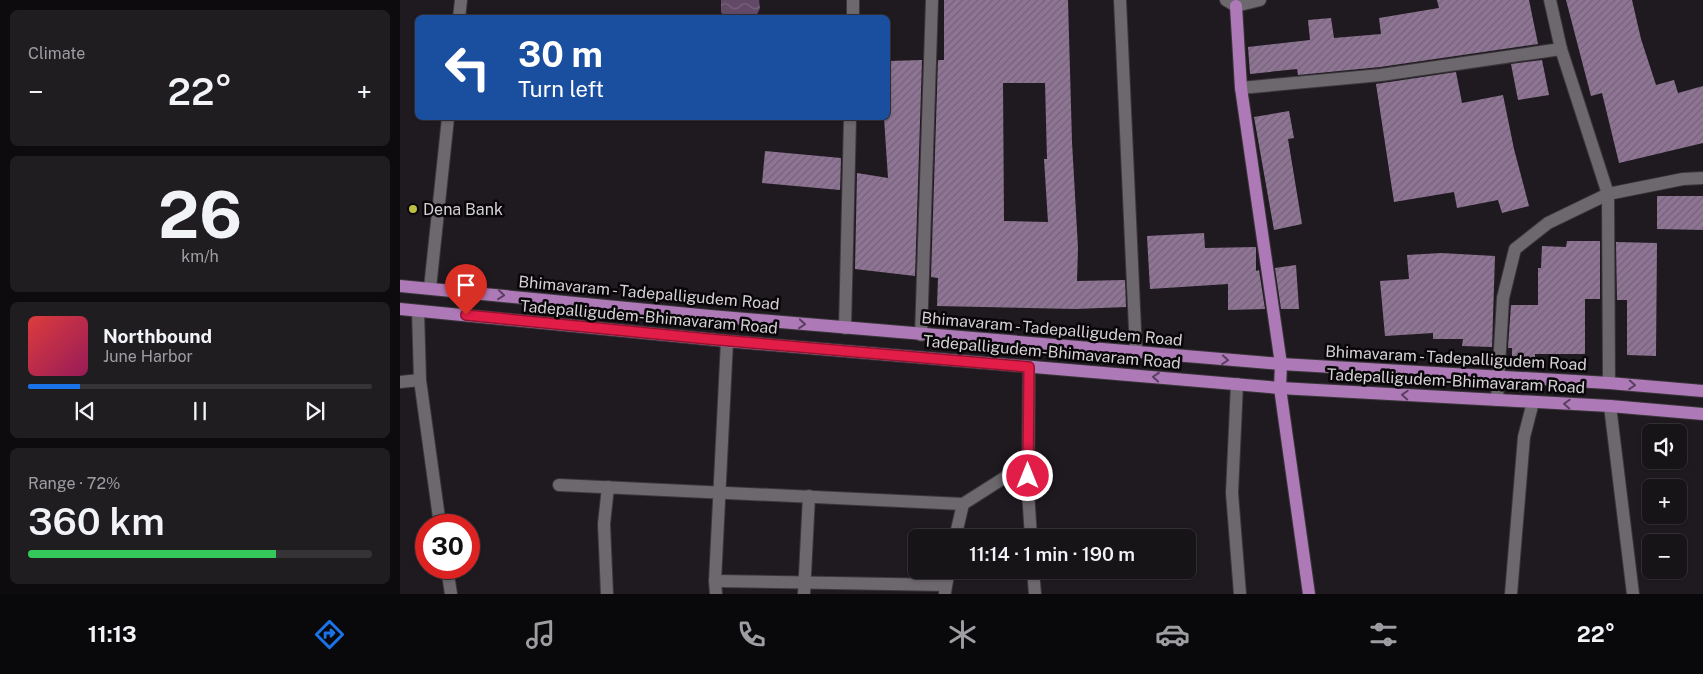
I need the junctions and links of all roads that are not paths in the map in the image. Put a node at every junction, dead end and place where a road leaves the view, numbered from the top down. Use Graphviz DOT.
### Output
graph roads {
  1 [pos="460,0"];
  2 [pos="853,0"];
  3 [pos="932,0"];
  4 [pos="1120,0"];
  5 [pos="1260,0"];
  6 [pos="1550,0"];
  7 [pos="1231,3"];
  8 [pos="459,15"];
  9 [pos="853,15"];
  10 [pos="1561,49"];
  11 [pos="1242,88"];
  12 [pos="448,120"];
  13 [pos="850,120"];
  14 [pos="1703,178"];
  15 [pos="1608,194"];
  16 [pos="400,286"];
  17 [pos="430,288"];
  18 [pos="400,309"];
  19 [pos="418,311"];
  20 [pos="846,328"];
  21 [pos="921,335"];
  22 [pos="727,341"];
  23 [pos="1136,351"];
  24 [pos="1199,358"];
  25 [pos="1281,364"];
  26 [pos="1029,367"];
  27 [pos="1498,376"];
  28 [pos="420,380"];
  29 [pos="1197,381"];
  30 [pos="400,382"];
  31 [pos="1609,383"];
  32 [pos="1237,384"];
  33 [pos="1280,388"];
  34 [pos="1703,391"];
  35 [pos="1497,400"];
  36 [pos="1533,402"];
  37 [pos="1610,406"];
  38 [pos="1703,414"];
  39 [pos="1029,462"];
  40 [pos="559,485"];
  41 [pos="608,487"];
  42 [pos="719,492"];
  43 [pos="810,496"];
  44 [pos="963,504"];
  45 [pos="438,514"];
  46 [pos="958,529"];
  47 [pos="1031,529"];
  48 [pos="449,579"];
  49 [pos="1034,579"];
  50 [pos="715,580"];
  51 [pos="804,588"];
  52 [pos="945,590"];
  53 [pos="451,594"];
  54 [pos="607,594"];
  55 [pos="716,594"];
  56 [pos="1035,594"];
  57 [pos="1240,594"];
  58 [pos="1309,594"];
  59 [pos="1512,594"];
  60 [pos="1632,594"];
  1 -- 8 [label="street"];
  2 -- 9 [label="street"];
  3 -- 21 [label="street"];
  4 -- 23 [label="street"];
  5 -- 7 [label="street"];
  6 -- 10 [label="street"];
  7 -- 11 [label="main road"];
  10 -- 11 [label="street"];
  10 -- 15 [label="street"];
  11 -- 25 [label="main road"];
  12 -- 17 [label="street"];
  13 -- 20 [label="street"];
  14 -- 15 [label="street"];
  15 -- 27 [label="street"];
  15 -- 31 [label="street"];
  16 -- 17 [label="main road, Bhimavaram - Tadepalligudem Road"];
  17 -- 20 [label="main road, Bhimavaram - Tadepalligudem Road, one-way"];
  18 -- 19 [label="main road, Tadepalligudem-Bhimavaram Road"];
  19 -- 22 [label="main road, Tadepalligudem-Bhimavaram Road"];
  19 -- 28 [label="street"];
  20 -- 21 [label="main road, Bhimavaram - Tadepalligudem Road"];
  21 -- 23 [label="main road, Bhimavaram - Tadepalligudem Road"];
  22 -- 26 [label="main road, Tadepalligudem-Bhimavaram Road"];
  22 -- 42 [label="street"];
  23 -- 24 [label="main road, Bhimavaram - Tadepalligudem Road"];
  24 -- 25 [label="main road, Bhimavaram - Tadepalligudem Road, one-way"];
  24 -- 29 [label="main road"];
  25 -- 27 [label="main road, Bhimavaram - Tadepalligudem Road"];
  25 -- 33 [label="main road"];
  29 -- 26 [label="main road, Tadepalligudem-Bhimavaram Road, one-way"];
  26 -- 39 [label="street"];
  27 -- 31 [label="main road, Bhimavaram - Tadepalligudem Road"];
  27 -- 35 [label="street"];
  28 -- 30 [label="street"];
  28 -- 45 [label="street"];
  29 -- 32 [label="main road, Tadepalligudem-Bhimavaram Road"];
  31 -- 34 [label="main road, Bhimavaram - Tadepalligudem Road, one-way"];
  32 -- 33 [label="main road, Tadepalligudem-Bhimavaram Road"];
  32 -- 57 [label="street"];
  35 -- 33 [label="main road, Tadepalligudem-Bhimavaram Road, one-way"];
  33 -- 58 [label="main road"];
  35 -- 36 [label="main road, Tadepalligudem-Bhimavaram Road"];
  37 -- 36 [label="main road, Tadepalligudem-Bhimavaram Road, one-way"];
  36 -- 59 [label="street"];
  37 -- 38 [label="main road, Tadepalligudem-Bhimavaram Road"];
  37 -- 60 [label="street"];
  39 -- 44 [label="street"];
  39 -- 47 [label="street"];
  40 -- 41 [label="street"];
  41 -- 42 [label="street"];
  41 -- 54 [label="street"];
  42 -- 43 [label="street"];
  42 -- 50 [label="street"];
  43 -- 44 [label="street"];
  43 -- 51 [label="street"];
  44 -- 46 [label="street"];
  48 -- 53 [label="street"];
  49 -- 56 [label="street"];
  50 -- 51 [label="street"];
  50 -- 55 [label="street"];
  51 -- 52 [label="street"];
}
